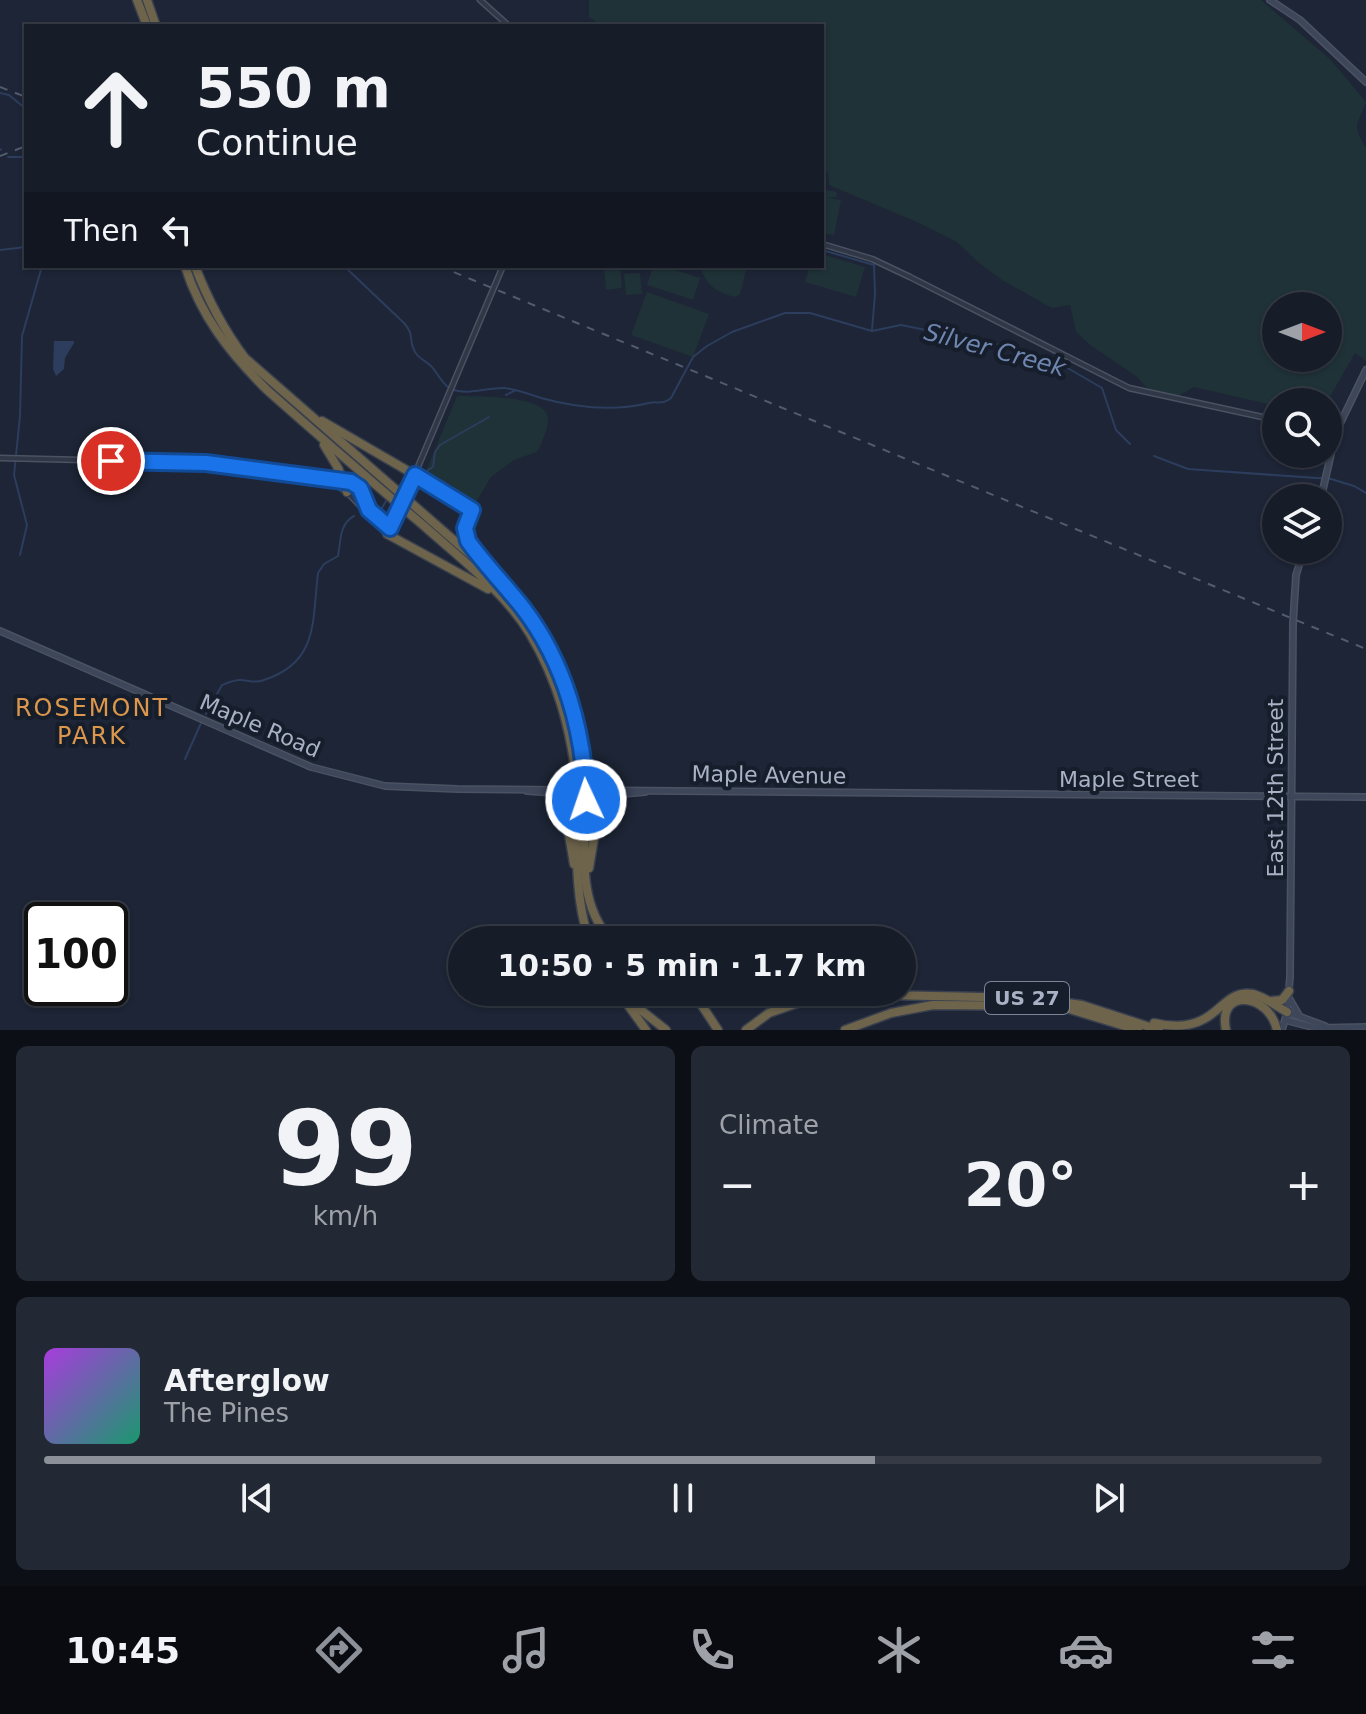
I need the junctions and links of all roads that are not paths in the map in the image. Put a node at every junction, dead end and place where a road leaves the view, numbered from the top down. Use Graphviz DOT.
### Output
graph roads {
  1 [pos="137,0"];
  2 [pos="147,0"];
  3 [pos="480,0"];
  4 [pos="1273,2"];
  5 [pos="146,24"];
  6 [pos="155,24"];
  7 [pos="507,24"];
  8 [pos="1366,82"];
  9 [pos="824,245"];
  10 [pos="186,268"];
  11 [pos="196,268"];
  12 [pos="502,268"];
  13 [pos="1366,370"];
  14 [pos="307,412"];
  15 [pos="1262,417"];
  16 [pos="1342,420"];
  17 [pos="314,432"];
  18 [pos="0,458"];
  19 [pos="338,468"];
  20 [pos="415,475"];
  21 [pos="327,480"];
  22 [pos="343,481"];
  23 [pos="347,492"];
  24 [pos="472,510"];
  25 [pos="389,531"];
  26 [pos="1299,564"];
  27 [pos="496,577"];
  28 [pos="503,599"];
  29 [pos="0,631"];
  30 [pos="578,748"];
  31 [pos="565,792"];
  32 [pos="581,792"];
  33 [pos="598,792"];
  34 [pos="892,792"];
  35 [pos="1290,796"];
  36 [pos="1366,797"];
  37 [pos="577,886"];
  38 [pos="587,893"];
  39 [pos="585,926"];
  40 [pos="601,926"];
  41 [pos="1289,994"];
  42 [pos="916,996"];
  43 [pos="1267,1000"];
  44 [pos="630,1006"];
  45 [pos="637,1006"];
  46 [pos="702,1006"];
  47 [pos="785,1006"];
  48 [pos="1272,1014"];
  49 [pos="1117,1015"];
  50 [pos="1286,1016"];
  51 [pos="1301,1022"];
  52 [pos="1366,1027"];
  53 [pos="1133,1029"];
  54 [pos="646,1030"];
  55 [pos="666,1030"];
  56 [pos="718,1030"];
  57 [pos="746,1030"];
  58 [pos="845,1030"];
  59 [pos="1159,1030"];
  60 [pos="1226,1030"];
  61 [pos="1280,1030"];
  62 [pos="1288,1030"];
  1 -- 5 [label="highway"];
  2 -- 6 [label="highway"];
  3 -- 7 [label="street"];
  4 -- 8 [label="main road"];
  9 -- 15 [label="street"];
  10 -- 17 [label="highway"];
  11 -- 14 [label="highway"];
  12 -- 20 [label="street"];
  13 -- 16 [label="main road"];
  14 -- 20 [label="highway"];
  14 -- 27 [label="highway"];
  17 -- 19 [label="highway"];
  17 -- 28 [label="highway"];
  18 -- 21 [label="street"];
  19 -- 21 [label="highway"];
  19 -- 22 [label="highway"];
  20 -- 24 [label="street"];
  20 -- 25 [label="street, bridge"];
  21 -- 22 [label="street"];
  21 -- 23 [label="street"];
  22 -- 23 [label="highway"];
  22 -- 25 [label="street"];
  23 -- 25 [label="street"];
  24 -- 27 [label="highway"];
  25 -- 28 [label="highway"];
  26 -- 35 [label="main road, East 12th Street"];
  27 -- 30 [label="highway"];
  28 -- 30 [label="highway"];
  29 -- 31 [label="main road, Maple Road"];
  30 -- 32 [label="highway"];
  31 -- 32 [label="main road, Maple Road"];
  31 -- 37 [label="highway"];
  32 -- 33 [label="main road, Maple Avenue"];
  32 -- 37 [label="highway"];
  32 -- 38 [label="highway"];
  33 -- 34 [label="main road, Maple Avenue"];
  33 -- 38 [label="highway"];
  34 -- 35 [label="main road, Maple Street"];
  35 -- 36 [label="main road, Maple Street"];
  35 -- 41 [label="main road, East 12th Street"];
  37 -- 39 [label="highway"];
  38 -- 40 [label="highway"];
  41 -- 43 [label="highway"];
  41 -- 50 [label="main road, East 12th Street"];
  41 -- 51 [label="main road"];
  42 -- 49 [label="highway, US 27"];
  43 -- 49 [label="highway"];
  43 -- 50 [label="highway"];
  44 -- 54 [label="highway"];
  45 -- 55 [label="highway"];
  46 -- 56 [label="highway"];
  47 -- 57 [label="highway"];
  48 -- 50 [label="highway"];
  48 -- 60 [label="highway"];
  48 -- 61 [label="highway"];
  49 -- 59 [label="highway, US 27"];
  50 -- 51 [label="main road"];
  50 -- 61 [label="main road, East 12th Street"];
  51 -- 52 [label="main road"];
  51 -- 62 [label="main road"];
  53 -- 58 [label="highway, US 27"];
}
